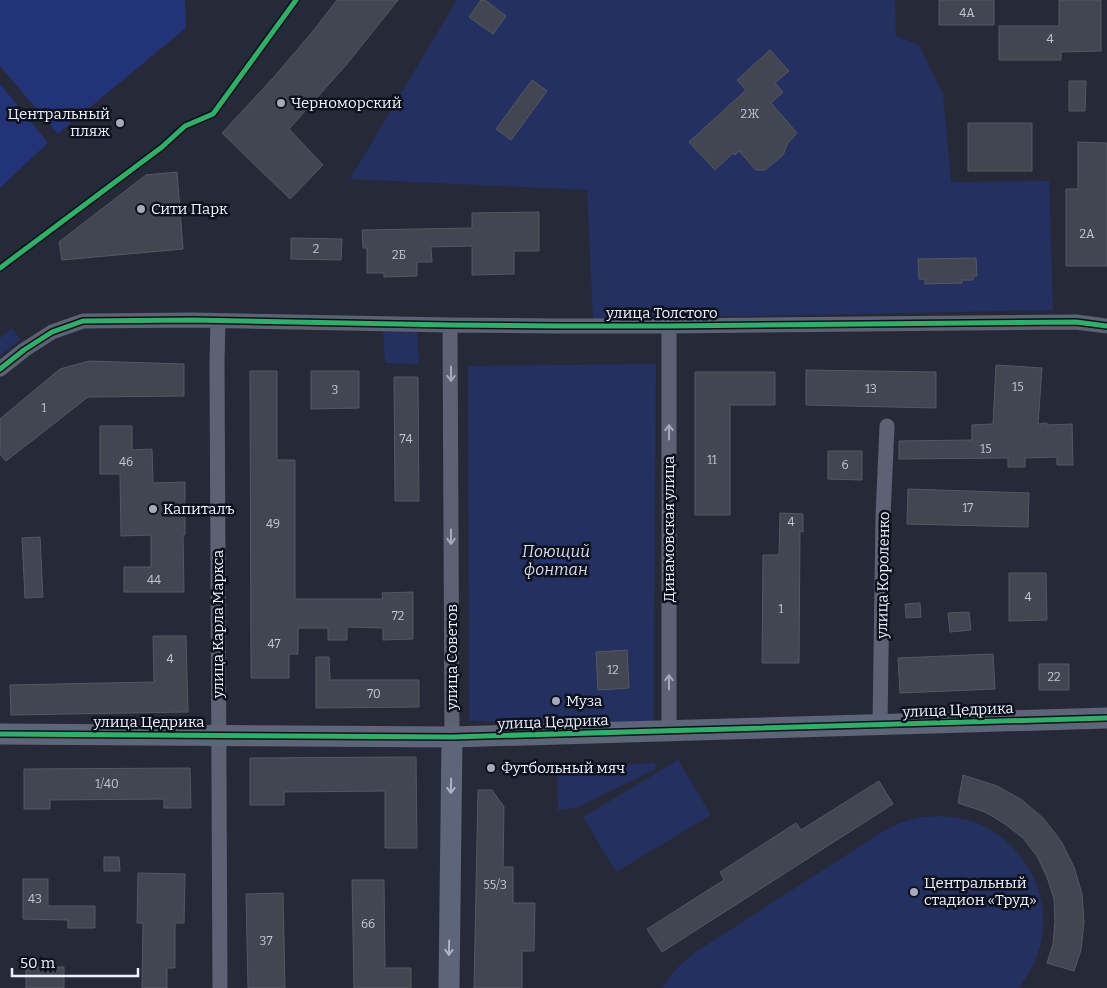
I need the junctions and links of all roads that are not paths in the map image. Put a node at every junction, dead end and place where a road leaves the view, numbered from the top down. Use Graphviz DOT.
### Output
graph roads {
  1 [pos="218,320"];
  2 [pos="450,326"];
  3 [pos="669,326"];
  4 [pos="1107,326"];
  5 [pos="0,369"];
  6 [pos="887,426"];
  7 [pos="1107,718"];
  8 [pos="880,724"];
  9 [pos="669,731"];
  10 [pos="0,734"];
  11 [pos="219,735"];
  12 [pos="452,737"];
  13 [pos="220,988"];
  14 [pos="449,988"];
  1 -- 2 [label="street, улица Толстого"];
  1 -- 5 [label="street, улица Толстого"];
  1 -- 11 [label="street, улица Карла Маркса"];
  2 -- 3 [label="street, улица Толстого"];
  2 -- 12 [label="street, улица Советов, one-way"];
  3 -- 4 [label="street, улица Толстого"];
  9 -- 3 [label="street, Динамовская улица, one-way"];
  6 -- 8 [label="street, улица Короленко"];
  7 -- 8 [label="street, улица Цедрика"];
  8 -- 9 [label="street, улица Цедрика"];
  9 -- 12 [label="street, улица Цедрика"];
  10 -- 11 [label="street, улица Цедрика"];
  11 -- 12 [label="street, улица Цедрика"];
  11 -- 13 [label="street, улица Карла Маркса"];
  12 -- 14 [label="street, улица Советов, one-way"];
}
